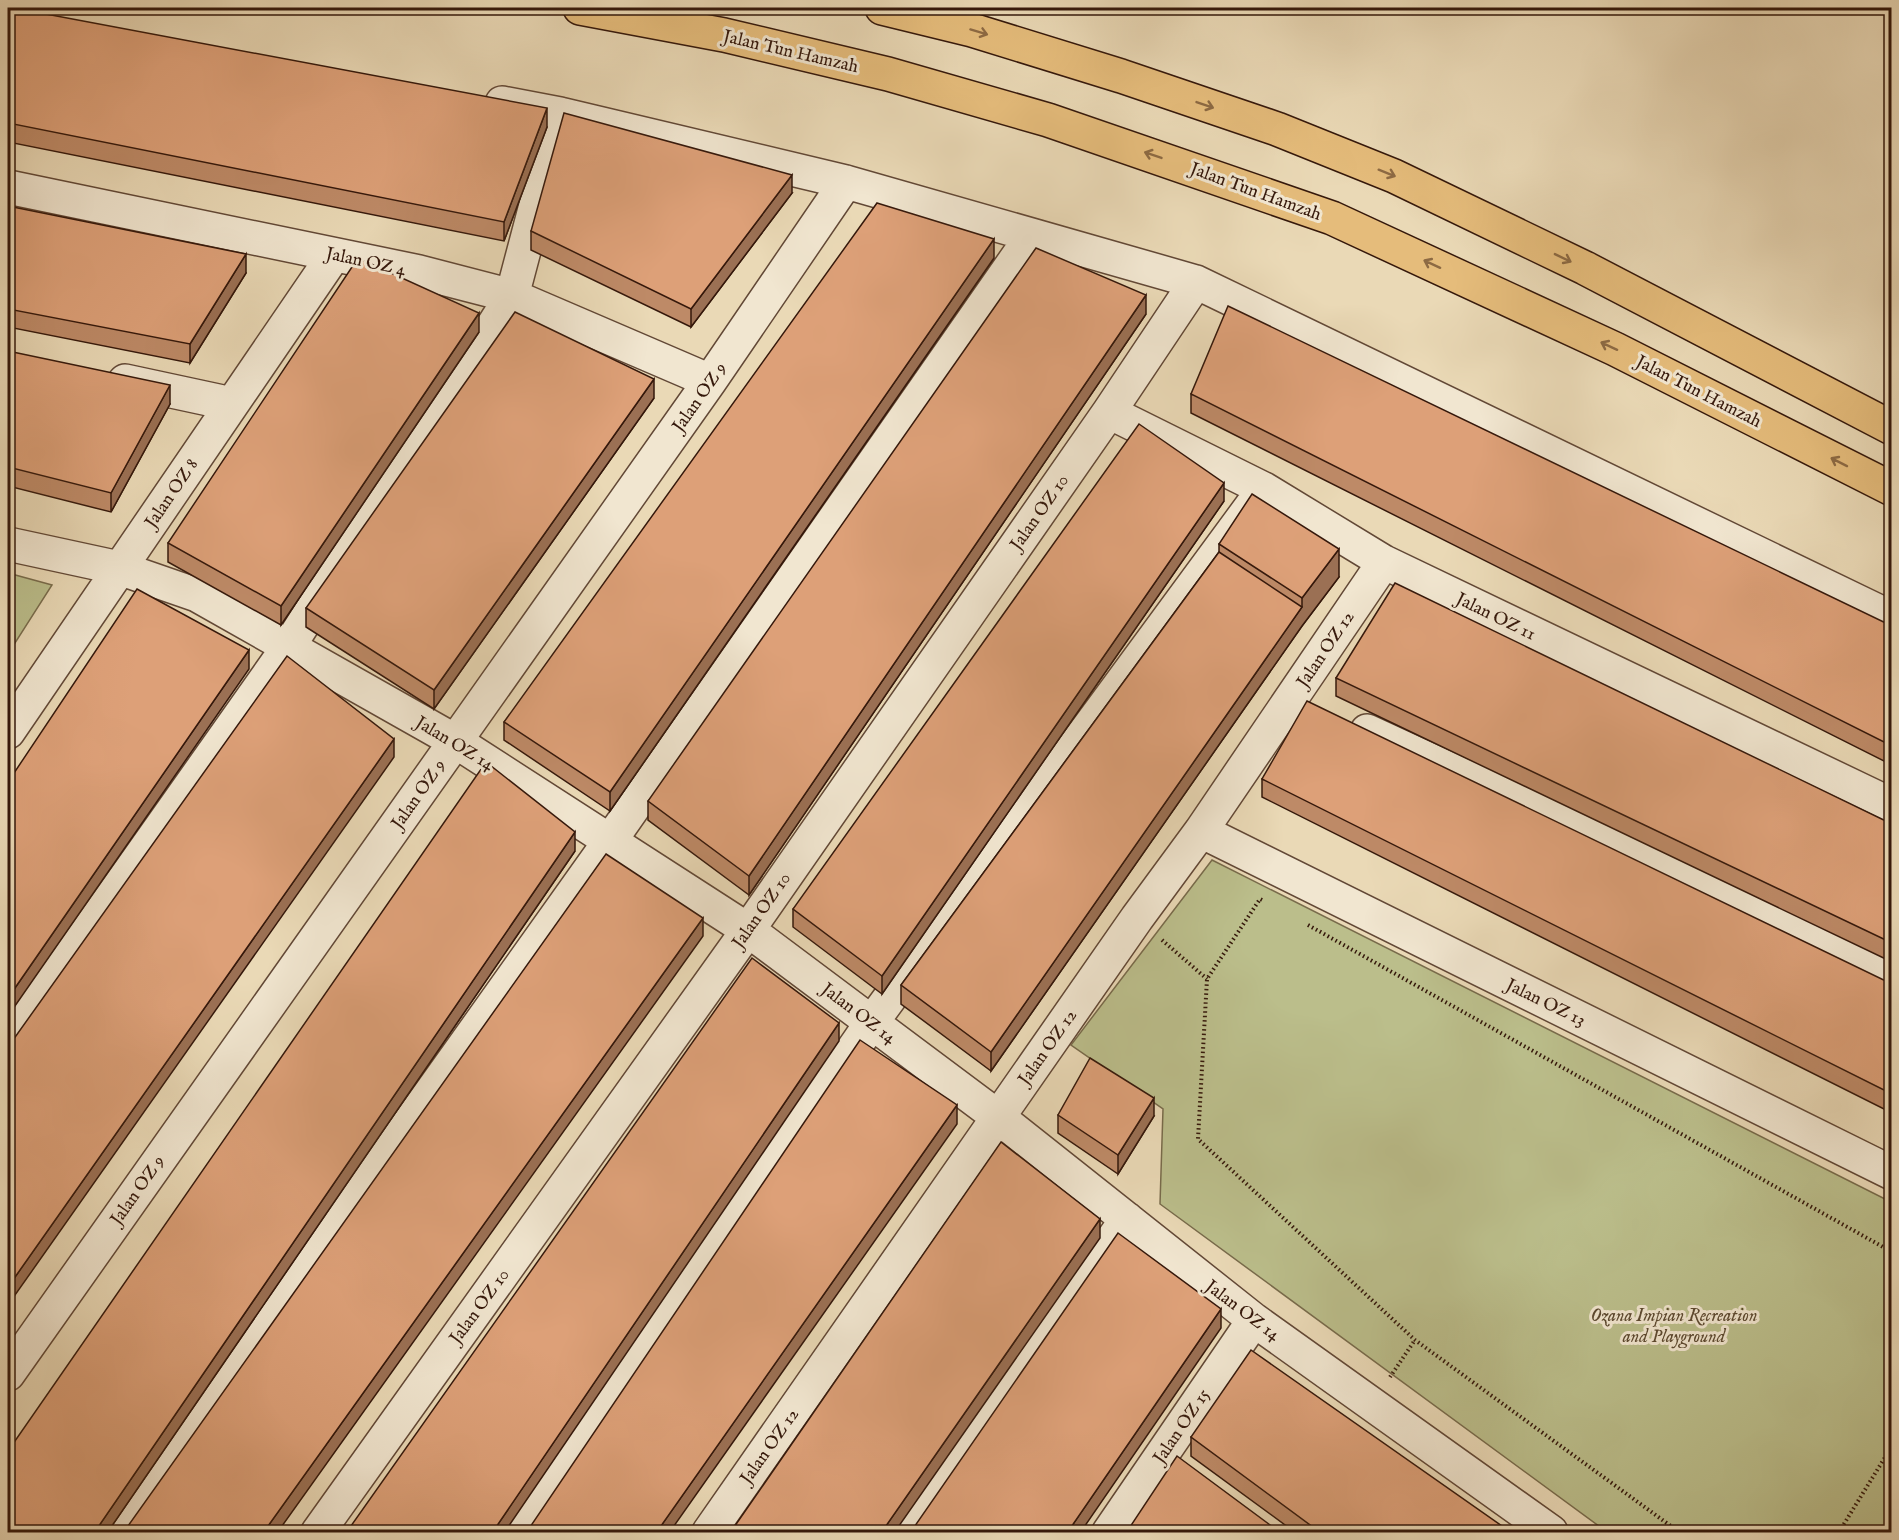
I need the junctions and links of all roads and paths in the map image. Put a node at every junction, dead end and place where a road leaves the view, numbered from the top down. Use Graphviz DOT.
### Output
graph roads {
  1 [pos="580,8"];
  2 [pos="882,8"];
  3 [pos="478,98"];
  4 [pos="560,114"];
  5 [pos="846,182"];
  6 [pos="8,188"];
  7 [pos="1032,236"];
  8 [pos="334,255"];
  9 [pos="1196,282"];
  10 [pos="512,296"];
  11 [pos="101,375"];
  12 [pos="710,381"];
  13 [pos="232,404"];
  14 [pos="1109,412"];
  15 [pos="1892,428"];
  16 [pos="1264,489"];
  17 [pos="1892,489"];
  18 [pos="8,544"];
  19 [pos="1384,562"];
  20 [pos="119,568"];
  21 [pos="1892,618"];
  22 [pos="289,646"];
  23 [pos="1292,696"];
  24 [pos="8,732"];
  25 [pos="455,741"];
  26 [pos="1892,805"];
  27 [pos="1201,831"];
  28 [pos="610,841"];
  29 [pos="1271,904"];
  30 [pos="1137,918"];
  31 [pos="1302,922"];
  32 [pos="748,930"];
  33 [pos="1892,973"];
  34 [pos="1207,979"];
  35 [pos="872,1022"];
  36 [pos="8,1044"];
  37 [pos="999,1117"];
  38 [pos="1892,1173"];
  39 [pos="1127,1219"];
  40 [pos="1892,1252"];
  41 [pos="1254,1320"];
  42 [pos="1414,1340"];
  43 [pos="8,1374"];
  44 [pos="1372,1404"];
  45 [pos="1892,1446"];
  46 [pos="1165,1450"];
  47 [pos="1193,1471"];
  48 [pos="118,1533"];
  49 [pos="318,1533"];
  50 [pos="520,1533"];
  51 [pos="709,1533"];
  52 [pos="908,1533"];
  53 [pos="1109,1533"];
  54 [pos="1551,1533"];
  55 [pos="1679,1533"];
  56 [pos="1839,1533"];
  17 -- 1 [label="main road, Jalan Tun Hamzah, one-way"];
  2 -- 15 [label="main road, one-way"];
  3 -- 4 [label="street"];
  4 -- 5 [label="street"];
  4 -- 10 [label="street"];
  5 -- 7 [label="street"];
  5 -- 12 [label="street, Jalan OZ 9"];
  6 -- 8 [label="street, Jalan OZ 4"];
  7 -- 9 [label="street"];
  7 -- 28 [label="street"];
  8 -- 10 [label="street, Jalan OZ 4"];
  8 -- 13 [label="street, Jalan OZ 8"];
  9 -- 14 [label="street, Jalan OZ 10"];
  9 -- 21 [label="street"];
  10 -- 12 [label="street, Jalan OZ 4"];
  10 -- 22 [label="street"];
  11 -- 13 [label="street"];
  12 -- 25 [label="street, Jalan OZ 9"];
  13 -- 20 [label="street, Jalan OZ 8"];
  14 -- 16 [label="street, Jalan OZ 11"];
  14 -- 32 [label="street, Jalan OZ 10"];
  16 -- 19 [label="street, Jalan OZ 11"];
  16 -- 35 [label="street"];
  18 -- 20 [label="street, Jalan OZ 14"];
  19 -- 23 [label="street, Jalan OZ 12"];
  19 -- 26 [label="street, Jalan OZ 11"];
  20 -- 22 [label="street, Jalan OZ 14"];
  20 -- 24 [label="street, Jalan OZ 8"];
  22 -- 25 [label="street, Jalan OZ 14"];
  22 -- 36 [label="street"];
  23 -- 27 [label="street, Jalan OZ 12"];
  23 -- 33 [label="street"];
  25 -- 28 [label="street, Jalan OZ 14"];
  25 -- 43 [label="street, Jalan OZ 9"];
  27 -- 30 [label="street, Jalan OZ 12"];
  27 -- 38 [label="street, Jalan OZ 13"];
  28 -- 32 [label="street, Jalan OZ 14"];
  28 -- 48 [label="street"];
  29 -- 34 [label="path"];
  30 -- 34 [label="path"];
  30 -- 37 [label="street, Jalan OZ 12"];
  31 -- 40 [label="path"];
  32 -- 35 [label="street, Jalan OZ 14"];
  32 -- 49 [label="street, Jalan OZ 10"];
  34 -- 42 [label="path"];
  35 -- 37 [label="street, Jalan OZ 14"];
  35 -- 50 [label="street"];
  37 -- 39 [label="street, Jalan OZ 14"];
  37 -- 51 [label="street, Jalan OZ 12"];
  39 -- 41 [label="street, Jalan OZ 14"];
  39 -- 52 [label="street"];
  41 -- 44 [label="street, Jalan OZ 14"];
  41 -- 46 [label="street, Jalan OZ 15"];
  42 -- 44 [label="path"];
  42 -- 55 [label="path"];
  44 -- 54 [label="street, Jalan OZ 14"];
  45 -- 56 [label="path"];
  46 -- 47 [label="street"];
  46 -- 53 [label="street, Jalan OZ 15"];
}
